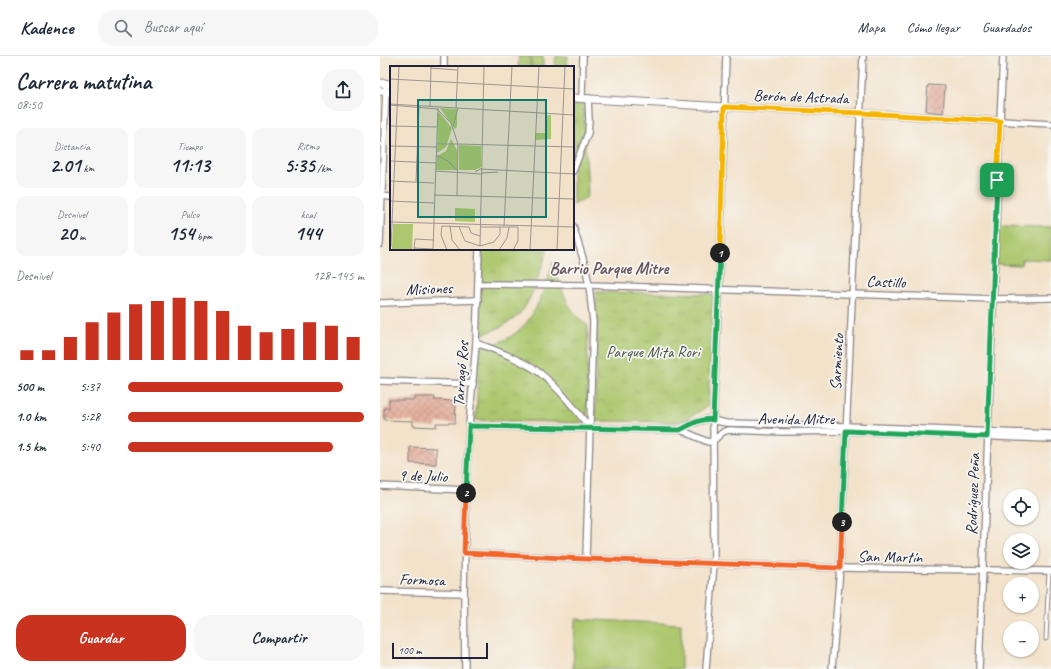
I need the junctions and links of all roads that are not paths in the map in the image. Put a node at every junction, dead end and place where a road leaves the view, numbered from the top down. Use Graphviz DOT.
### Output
graph roads {
  1 [pos="583,56"];
  2 [pos="726,56"];
  3 [pos="863,56"];
  4 [pos="1003,56"];
  5 [pos="386,83"];
  6 [pos="386,92"];
  7 [pos="574,98"];
  8 [pos="585,98"];
  9 [pos="724,107"];
  10 [pos="861,113"];
  11 [pos="1000,121"];
  12 [pos="1051,124"];
  13 [pos="574,168"];
  14 [pos="381,196"];
  15 [pos="574,229"];
  16 [pos="380,244"];
  17 [pos="479,250"];
  18 [pos="478,284"];
  19 [pos="589,285"];
  20 [pos="719,289"];
  21 [pos="852,293"];
  22 [pos="1051,298"];
  23 [pos="993,299"];
  24 [pos="478,300"];
  25 [pos="380,303"];
  26 [pos="476,343"];
  27 [pos="380,381"];
  28 [pos="473,384"];
  29 [pos="713,420"];
  30 [pos="469,426"];
  31 [pos="590,428"];
  32 [pos="846,428"];
  33 [pos="680,430"];
  34 [pos="987,434"];
  35 [pos="1051,434"];
  36 [pos="1051,439"];
  37 [pos="713,441"];
  38 [pos="380,486"];
  39 [pos="466,490"];
  40 [pos="464,553"];
  41 [pos="586,559"];
  42 [pos="714,563"];
  43 [pos="840,568"];
  44 [pos="982,570"];
  45 [pos="1050,571"];
  46 [pos="380,591"];
  47 [pos="464,593"];
  48 [pos="1046,639"];
  49 [pos="465,669"];
  50 [pos="706,669"];
  51 [pos="832,669"];
  52 [pos="979,669"];
  1 -- 8 [label="street"];
  2 -- 9 [label="street"];
  3 -- 10 [label="street, Sarmiento"];
  4 -- 11 [label="street, Rodríguez Peña"];
  5 -- 6 [label="street"];
  6 -- 14 [label="street"];
  7 -- 8 [label="street, Berón de Astrada"];
  8 -- 9 [label="street, Berón de Astrada"];
  8 -- 13 [label="street"];
  9 -- 10 [label="street, Berón de Astrada"];
  9 -- 20 [label="street"];
  10 -- 11 [label="street, Berón de Astrada"];
  10 -- 21 [label="street, Sarmiento"];
  11 -- 12 [label="street, Berón de Astrada"];
  11 -- 23 [label="street, Rodríguez Peña"];
  14 -- 16 [label="street"];
  15 -- 19 [label="street"];
  17 -- 18 [label="street, Tarragó Ros"];
  18 -- 19 [label="street, Castillo"];
  18 -- 24 [label="street, Tarragó Ros"];
  19 -- 20 [label="street, Castillo"];
  19 -- 31 [label="street"];
  20 -- 21 [label="street, Castillo"];
  20 -- 29 [label="street"];
  21 -- 23 [label="street, Castillo"];
  21 -- 32 [label="street, Sarmiento"];
  22 -- 23 [label="street, Castillo"];
  23 -- 34 [label="street, Rodríguez Peña"];
  24 -- 25 [label="street, Misiones"];
  24 -- 26 [label="street, Tarragó Ros"];
  26 -- 28 [label="street, Tarragó Ros"];
  26 -- 31 [label="street"];
  27 -- 28 [label="street"];
  28 -- 30 [label="street, Tarragó Ros"];
  29 -- 32 [label="street, Avenida Mitre"];
  29 -- 33 [label="street, Avenida Mitre"];
  29 -- 37 [label="street"];
  30 -- 31 [label="street"];
  30 -- 39 [label="street, Tarragó Ros"];
  31 -- 33 [label="street"];
  31 -- 41 [label="street"];
  32 -- 34 [label="street, Avenida Mitre"];
  32 -- 37 [label="street, Avenida Mitre"];
  32 -- 43 [label="street, Sarmiento"];
  33 -- 37 [label="street"];
  34 -- 35 [label="street, Avenida Mitre"];
  34 -- 36 [label="street, Avenida Mitre"];
  34 -- 44 [label="street, Rodríguez Peña"];
  37 -- 42 [label="street"];
  38 -- 39 [label="street, 9 de Julio"];
  39 -- 40 [label="street, Tarragó Ros"];
  40 -- 41 [label="street, San Martín"];
  40 -- 47 [label="street, Tarragó Ros"];
  41 -- 42 [label="street, San Martín"];
  42 -- 43 [label="street, San Martín"];
  42 -- 50 [label="street"];
  43 -- 44 [label="street, San Martín"];
  43 -- 51 [label="street, Sarmiento"];
  44 -- 45 [label="street, San Martín"];
  44 -- 52 [label="street, Rodríguez Peña"];
  45 -- 48 [label="lane"];
  46 -- 47 [label="street, Formosa"];
  47 -- 49 [label="street, Tarragó Ros"];
}
